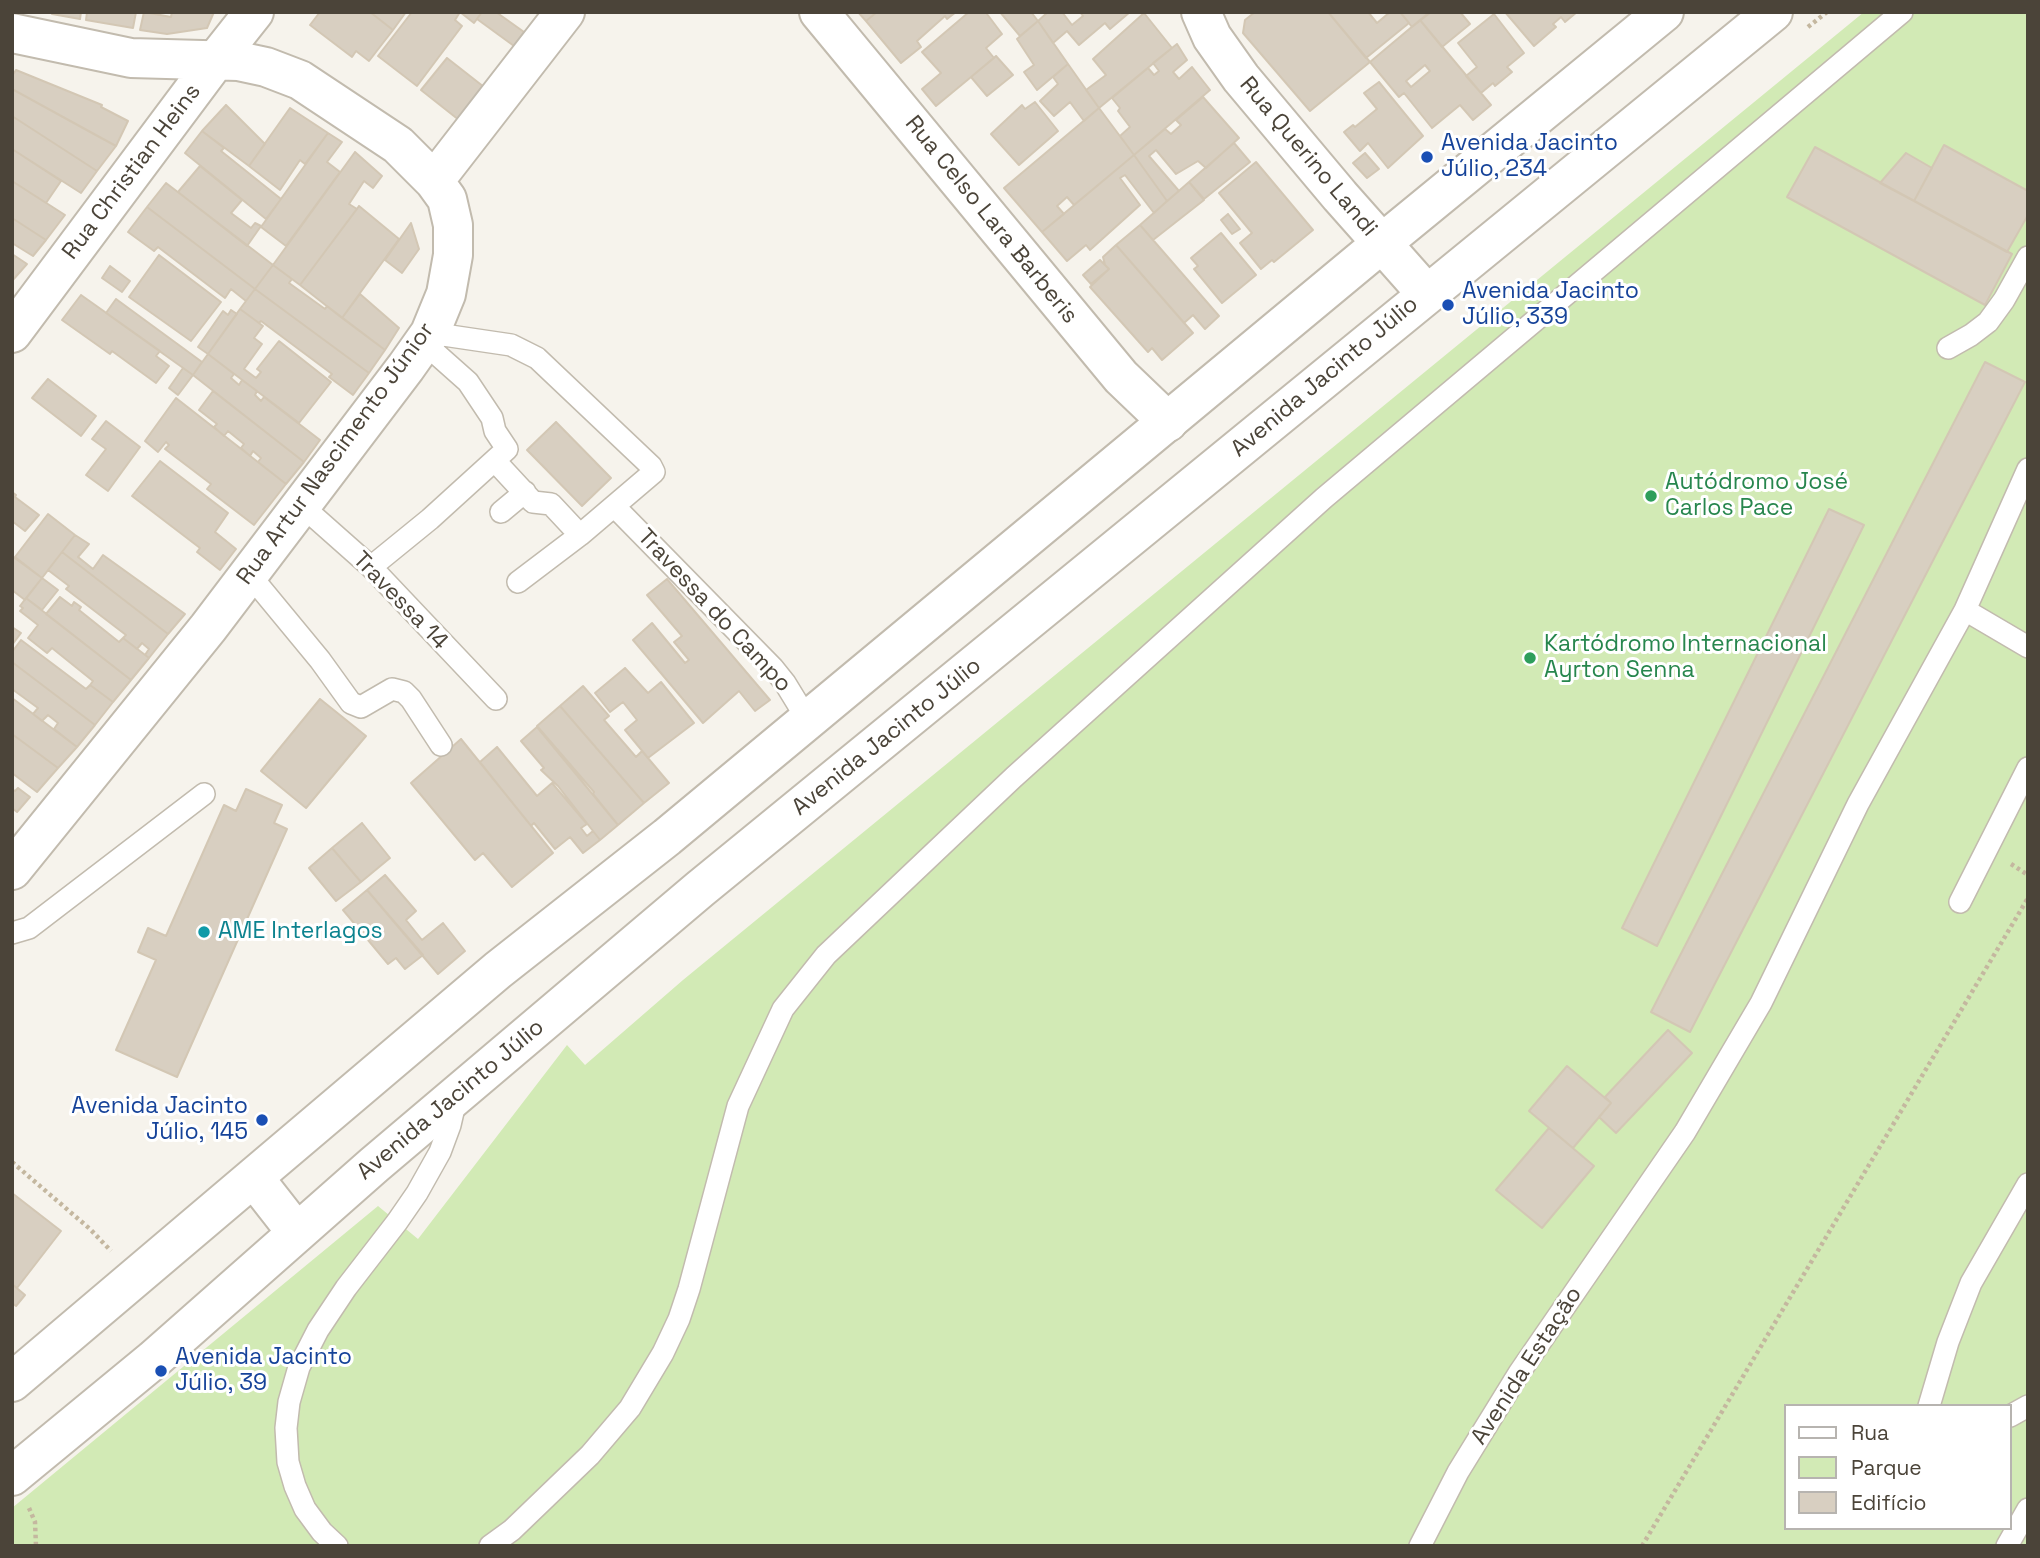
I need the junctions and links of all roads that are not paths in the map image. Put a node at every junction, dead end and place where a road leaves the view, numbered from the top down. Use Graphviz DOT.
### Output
graph roads {
  1 [pos="254,12"];
  2 [pos="565,12"];
  3 [pos="819,12"];
  4 [pos="1664,12"];
  5 [pos="1773,12"];
  6 [pos="1902,12"];
  7 [pos="1204,14"];
  8 [pos="12,33"];
  9 [pos="216,60"];
  10 [pos="433,181"];
  11 [pos="1381,243"];
  12 [pos="2028,257"];
  13 [pos="1426,293"];
  14 [pos="12,333"];
  15 [pos="427,337"];
  16 [pos="1948,348"];
  17 [pos="1168,422"];
  18 [pos="495,461"];
  19 [pos="2028,469"];
  20 [pos="524,492"];
  21 [pos="301,505"];
  22 [pos="615,507"];
  23 [pos="501,512"];
  24 [pos="580,535"];
  25 [pos="370,567"];
  26 [pos="249,574"];
  27 [pos="519,582"];
  28 [pos="1965,610"];
  29 [pos="2028,647"];
  30 [pos="496,699"];
  31 [pos="807,719"];
  32 [pos="441,745"];
  33 [pos="2028,768"];
  34 [pos="204,794"];
  35 [pos="12,870"];
  36 [pos="1960,902"];
  37 [pos="12,933"];
  38 [pos="456,1097"];
  39 [pos="254,1178"];
  40 [pos="2028,1184"];
  41 [pos="297,1233"];
  42 [pos="12,1382"];
  43 [pos="1929,1404"];
  44 [pos="2028,1406"];
  45 [pos="2012,1415"];
  46 [pos="19,1491"];
  47 [pos="2028,1509"];
  48 [pos="337,1546"];
  49 [pos="490,1546"];
  50 [pos="1420,1546"];
  51 [pos="2007,1546"];
  1 -- 9 [label="street, Rua Christian Heins"];
  2 -- 10 [label="street"];
  3 -- 17 [label="street, Rua Celso Lara Barberis"];
  4 -- 11 [label="street"];
  5 -- 13 [label="street, Avenida Jacinto Júlio"];
  6 -- 49 [label="lane"];
  7 -- 11 [label="street, Rua Querino Landi"];
  8 -- 9 [label="street, Rua Artur Nascimento Júnior"];
  9 -- 10 [label="street, Rua Artur Nascimento Júnior"];
  9 -- 14 [label="street, Rua Christian Heins"];
  10 -- 15 [label="street, Rua Artur Nascimento Júnior"];
  11 -- 13 [label="street, Rua Querino Landi"];
  11 -- 17 [label="street"];
  12 -- 16 [label="lane"];
  13 -- 38 [label="street, Avenida Jacinto Júlio"];
  15 -- 18 [label="lane"];
  15 -- 21 [label="street, Rua Artur Nascimento Júnior"];
  15 -- 22 [label="lane"];
  17 -- 31 [label="street"];
  18 -- 20 [label="lane"];
  18 -- 25 [label="lane"];
  19 -- 28 [label="lane, Avenida Estação"];
  20 -- 23 [label="lane"];
  20 -- 24 [label="lane"];
  21 -- 25 [label="lane, Travessa 14"];
  21 -- 26 [label="street, Rua Artur Nascimento Júnior"];
  22 -- 24 [label="lane"];
  22 -- 31 [label="lane, Travessa do Campo"];
  24 -- 27 [label="lane"];
  25 -- 30 [label="lane, Travessa 14"];
  26 -- 32 [label="lane"];
  26 -- 35 [label="street, Rua Artur Nascimento Júnior"];
  28 -- 29 [label="lane"];
  28 -- 50 [label="lane, Avenida Estação"];
  31 -- 39 [label="street"];
  33 -- 36 [label="lane"];
  34 -- 37 [label="lane"];
  38 -- 41 [label="street, Avenida Jacinto Júlio"];
  38 -- 48 [label="lane"];
  39 -- 41 [label="street"];
  39 -- 42 [label="street"];
  40 -- 43 [label="lane"];
  41 -- 46 [label="street, Avenida Jacinto Júlio"];
  44 -- 45 [label="lane"];
  47 -- 51 [label="lane"];
}
